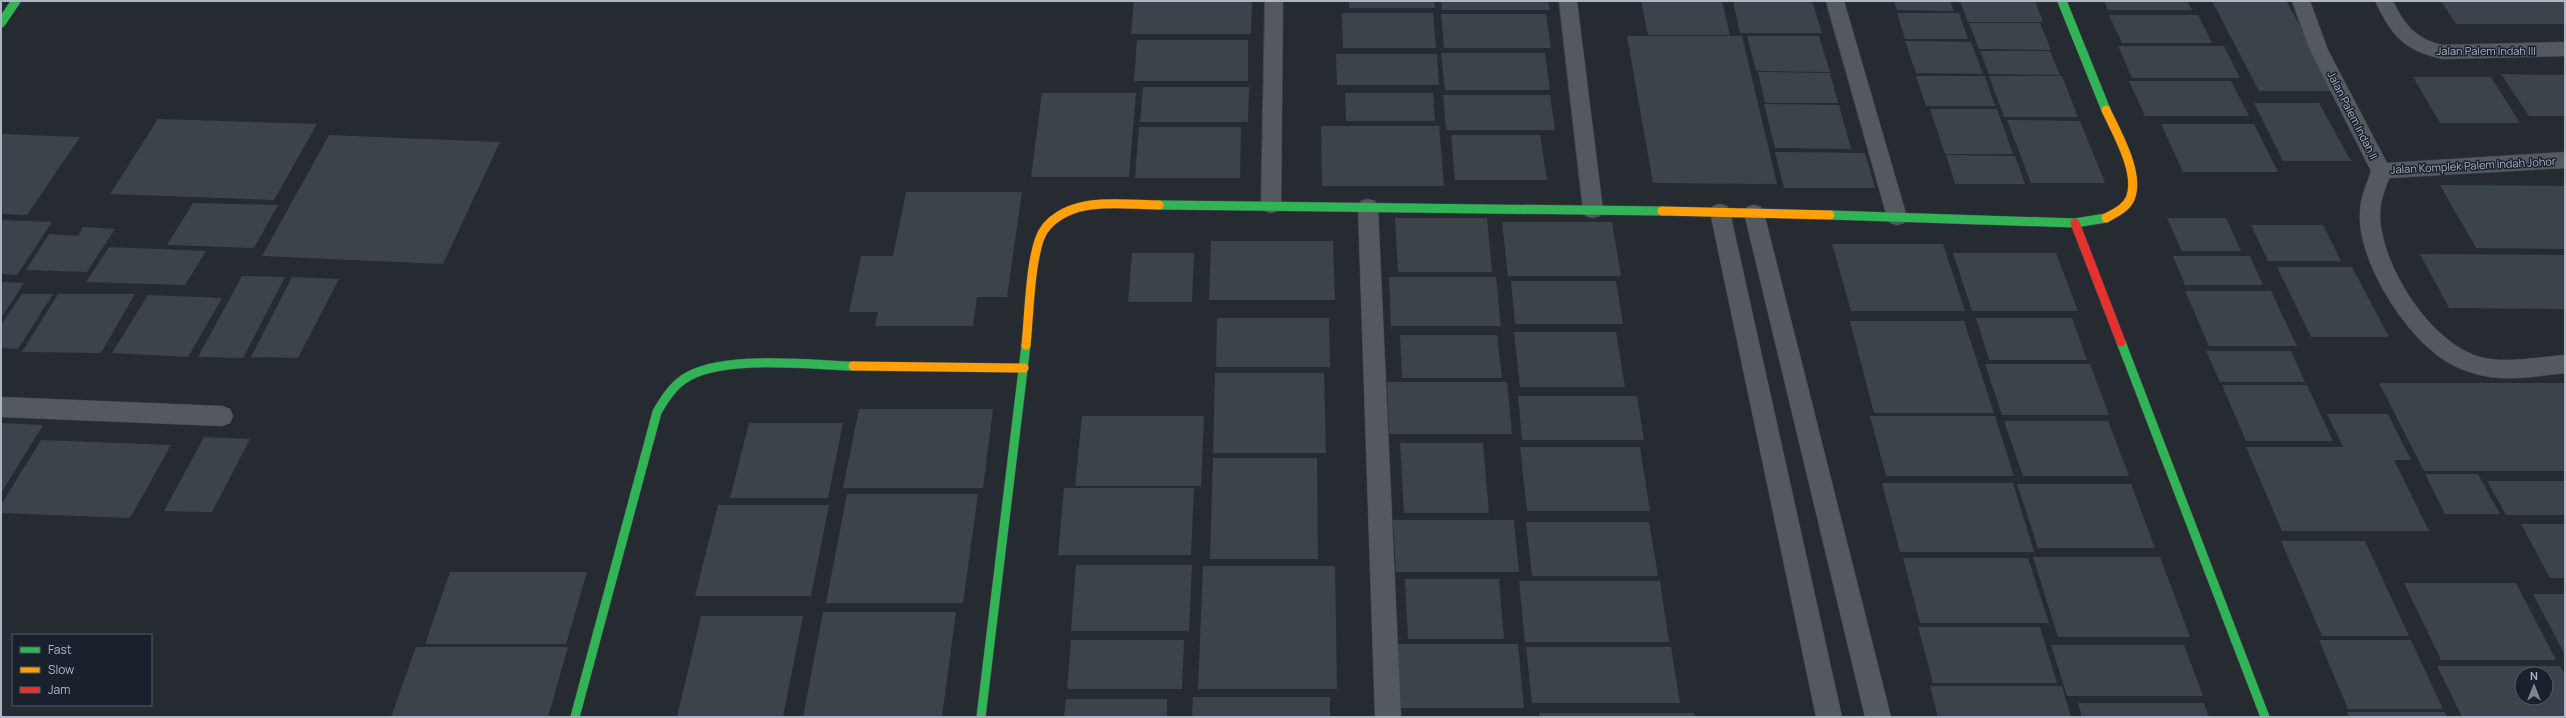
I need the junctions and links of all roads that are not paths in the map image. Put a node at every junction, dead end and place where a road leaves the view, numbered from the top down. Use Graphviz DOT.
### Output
graph roads {
  1 [pos="16,1"];
  2 [pos="1274,1"];
  3 [pos="1568,1"];
  4 [pos="1835,1"];
  5 [pos="2062,1"];
  6 [pos="2301,1"];
  7 [pos="2384,1"];
  8 [pos="1,23"];
  9 [pos="2565,49"];
  10 [pos="2565,160"];
  11 [pos="2381,171"];
  12 [pos="1271,205"];
  13 [pos="1368,207"];
  14 [pos="1593,210"];
  15 [pos="1720,212"];
  16 [pos="1754,213"];
  17 [pos="1897,217"];
  18 [pos="2075,223"];
  19 [pos="2565,364"];
  20 [pos="1024,368"];
  21 [pos="1,407"];
  22 [pos="222,416"];
  23 [pos="575,717"];
  24 [pos="981,717"];
  25 [pos="1388,717"];
  26 [pos="1829,717"];
  27 [pos="1878,717"];
  28 [pos="2265,717"];
  1 -- 8 [label="street"];
  2 -- 12 [label="street"];
  3 -- 14 [label="street"];
  4 -- 17 [label="street"];
  5 -- 18 [label="street"];
  6 -- 11 [label="street, Jalan Palem Indah II"];
  7 -- 9 [label="street, Jalan Palem Indah III"];
  10 -- 11 [label="street, Jalan Komplek Palem Indah Johor"];
  11 -- 19 [label="street, Jalan Palem Indah II"];
  12 -- 13 [label="street"];
  12 -- 20 [label="street"];
  13 -- 14 [label="street"];
  13 -- 25 [label="street"];
  14 -- 15 [label="street"];
  15 -- 16 [label="street"];
  15 -- 26 [label="street"];
  16 -- 17 [label="street"];
  16 -- 27 [label="street"];
  17 -- 18 [label="street"];
  18 -- 28 [label="street"];
  20 -- 23 [label="street"];
  20 -- 24 [label="street"];
  21 -- 22 [label="street"];
}
